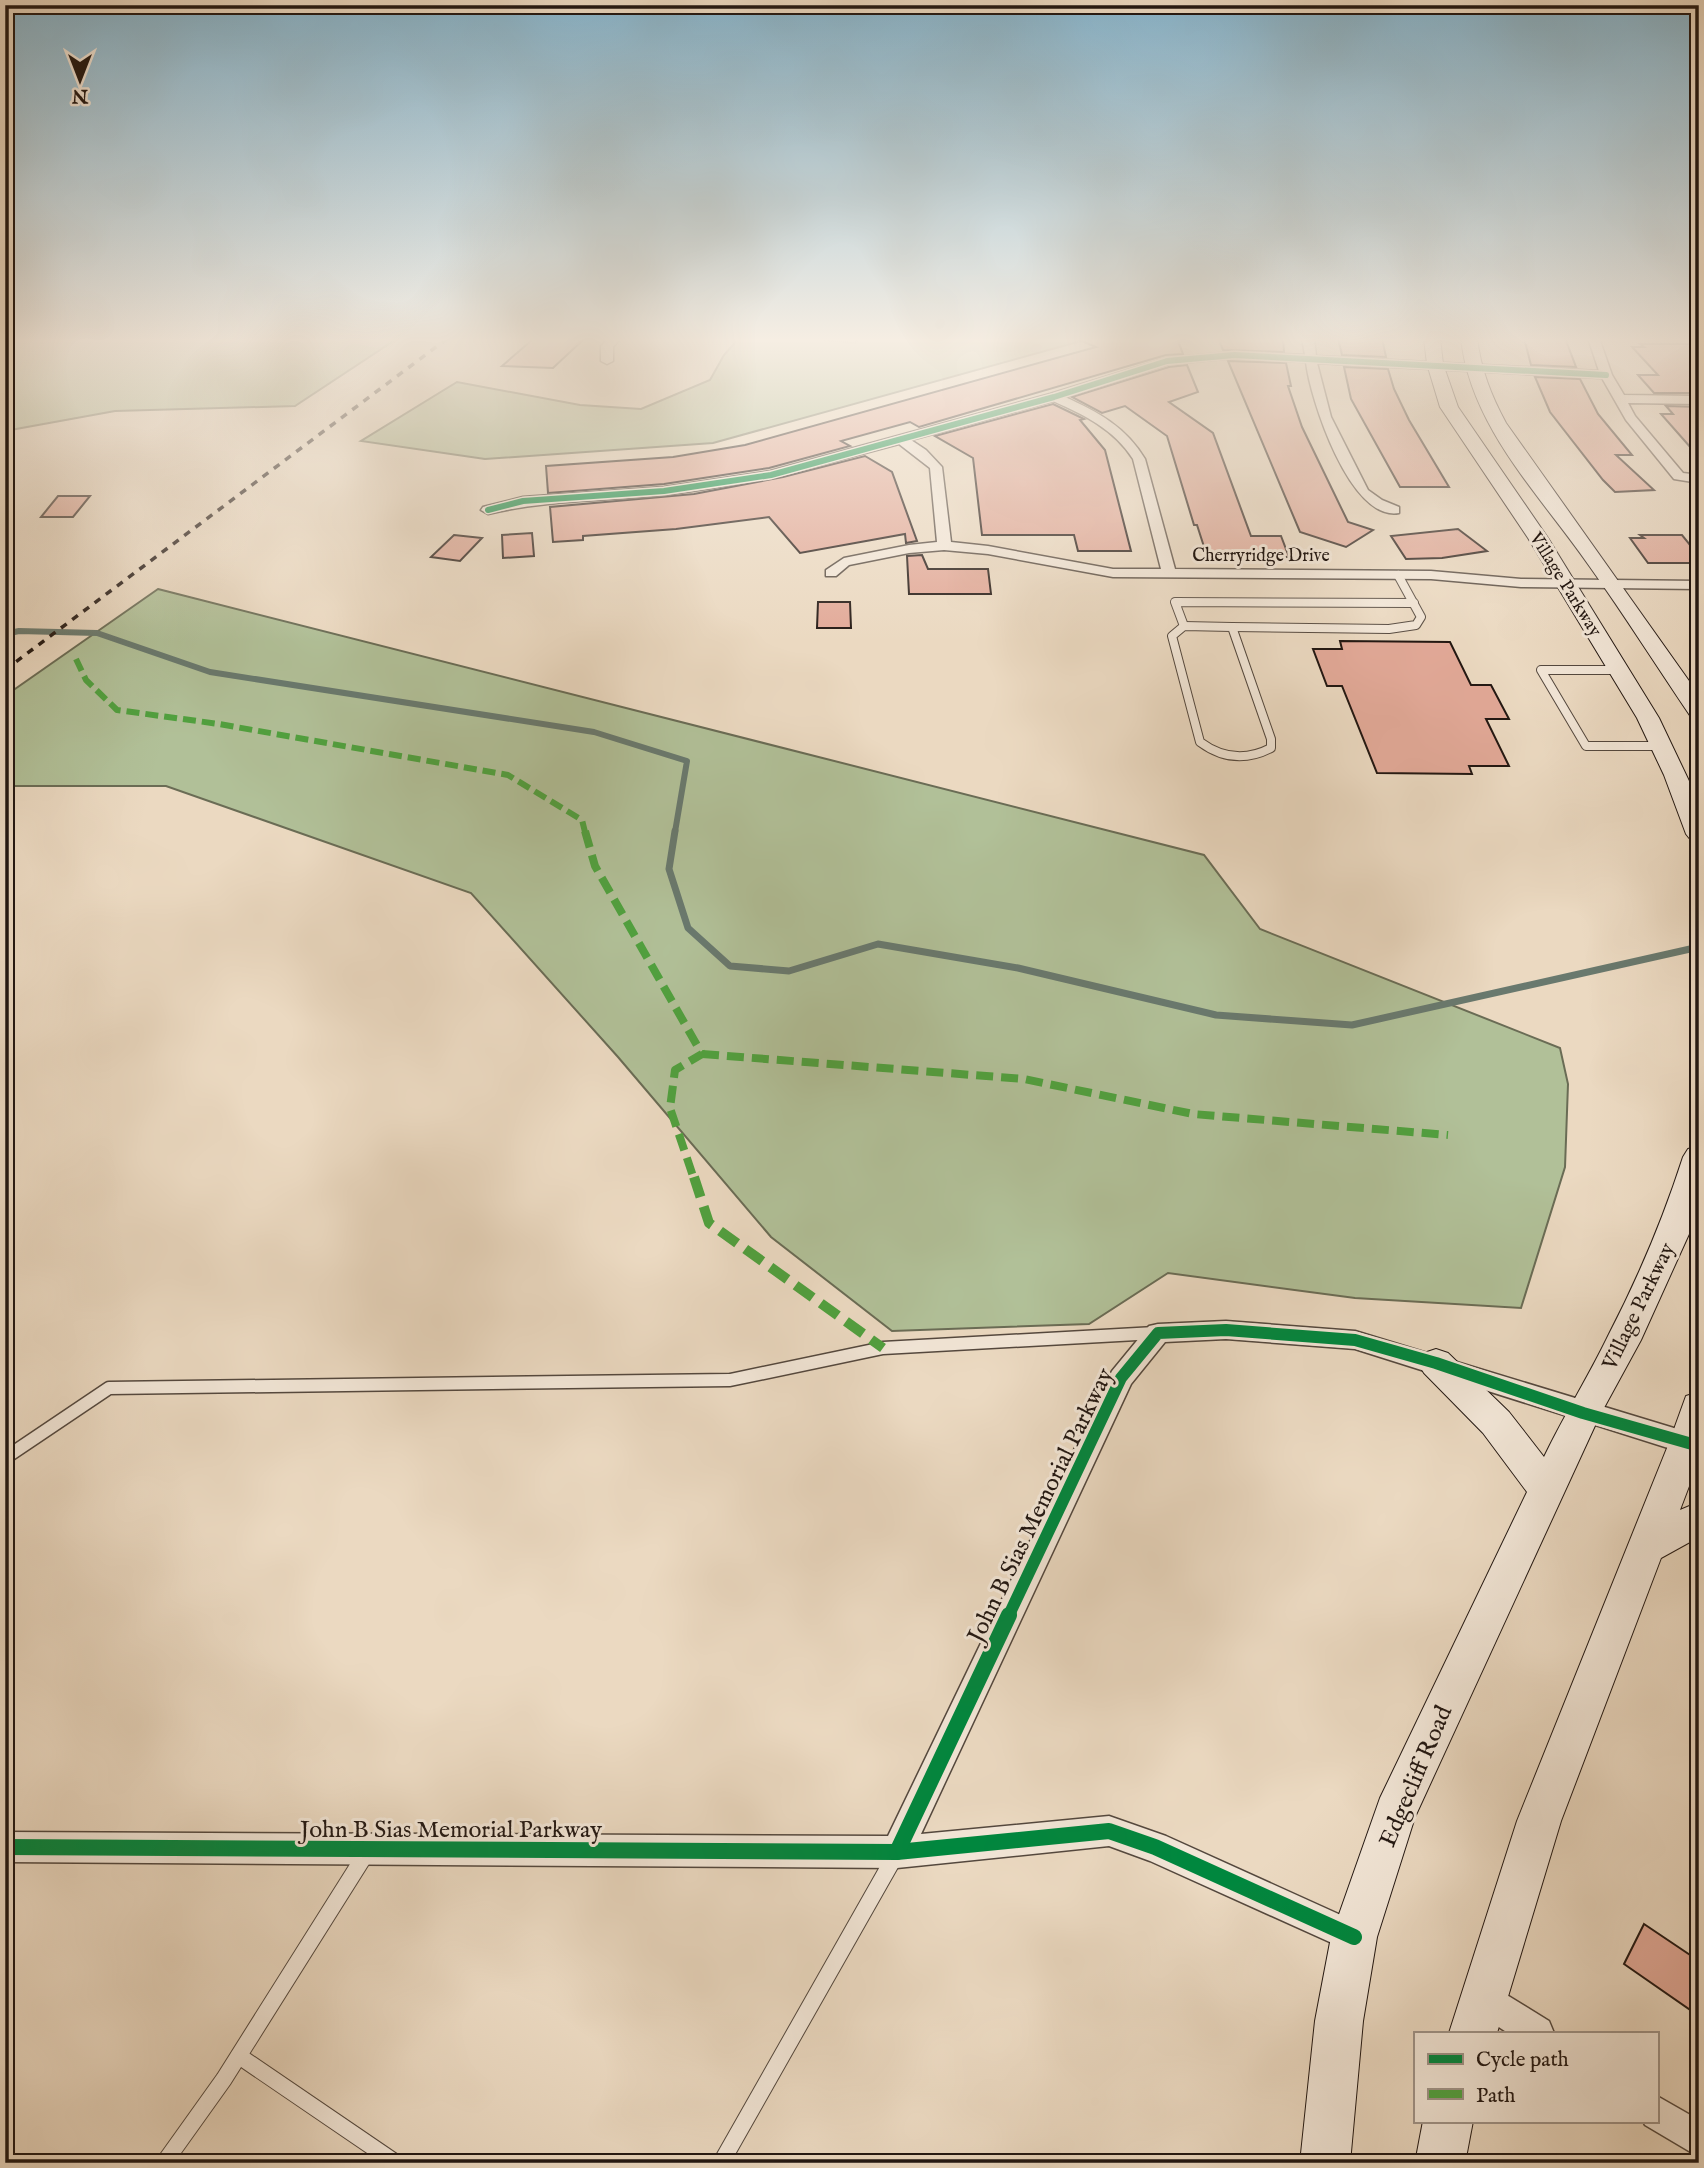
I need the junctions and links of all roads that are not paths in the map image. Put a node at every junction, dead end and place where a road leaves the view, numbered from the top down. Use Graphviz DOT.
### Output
graph roads {
  1 [pos="905,439"];
  2 [pos="1124,439"];
  3 [pos="1337,439"];
  4 [pos="1470,439"];
  5 [pos="1508,439"];
  6 [pos="1648,439"];
  7 [pos="902,440"];
  8 [pos="1699,479"];
  9 [pos="488,510"];
  10 [pos="1394,510"];
  11 [pos="944,546"];
  12 [pos="831,573"];
  13 [pos="1169,574"];
  14 [pos="1398,575"];
  15 [pos="1567,584"];
  16 [pos="1613,585"];
  17 [pos="1699,585"];
  18 [pos="1414,603"];
  19 [pos="1184,626"];
  20 [pos="1232,626"];
  21 [pos="1619,670"];
  22 [pos="1699,712"];
  23 [pos="1662,746"];
  24 [pos="1699,834"];
  25 [pos="1699,1157"];
  26 [pos="1158,1333"];
  27 [pos="1436,1363"];
  28 [pos="1583,1413"];
  29 [pos="1693,1424"];
  30 [pos="5,1458"];
  31 [pos="1546,1491"];
  32 [pos="1699,1518"];
  33 [pos="1646,1547"];
  34 [pos="5,1847"];
  35 [pos="369,1850"];
  36 [pos="897,1852"];
  37 [pos="1354,1937"];
  38 [pos="1479,2015"];
  39 [pos="1534,2032"];
  40 [pos="239,2056"];
  41 [pos="1658,2114"];
  42 [pos="1448,2122"];
  43 [pos="1699,2140"];
  44 [pos="164,2163"];
  45 [pos="396,2163"];
  46 [pos="721,2163"];
  47 [pos="1325,2163"];
  48 [pos="1440,2163"];
  1 -- 7 [label="street"];
  2 -- 13 [label="street"];
  3 -- 10 [label="street"];
  4 -- 15 [label="main road, Village Parkway"];
  5 -- 16 [label="main road, Village Parkway"];
  6 -- 8 [label="street"];
  7 -- 9 [label="street"];
  7 -- 11 [label="street"];
  11 -- 12 [label="street, Cherryridge Drive"];
  11 -- 13 [label="street, Cherryridge Drive"];
  13 -- 14 [label="street, Cherryridge Drive"];
  14 -- 15 [label="street, Cherryridge Drive"];
  14 -- 18 [label="lane"];
  15 -- 16 [label="street, Cherryridge Drive"];
  15 -- 21 [label="main road, Village Parkway"];
  16 -- 17 [label="street, Cherryridge Drive"];
  16 -- 22 [label="main road, Village Parkway"];
  18 -- 19 [label="lane"];
  18 -- 20 [label="lane"];
  19 -- 20 [label="lane"];
  19 -- 20 [label="lane"];
  21 -- 23 [label="main road, Village Parkway"];
  21 -- 23 [label="lane"];
  23 -- 24 [label="main road, Village Parkway"];
  25 -- 28 [label="main road, Village Parkway"];
  26 -- 27 [label="street"];
  26 -- 30 [label="lane"];
  26 -- 36 [label="street, John B Sias Memorial Parkway"];
  27 -- 28 [label="street"];
  27 -- 31 [label="main road"];
  28 -- 29 [label="street"];
  28 -- 31 [label="main road, Edgecliff Road"];
  29 -- 33 [label="main road"];
  31 -- 37 [label="main road, Edgecliff Road"];
  32 -- 33 [label="main road"];
  33 -- 38 [label="main road"];
  34 -- 35 [label="street, John B Sias Memorial Parkway"];
  35 -- 36 [label="street, John B Sias Memorial Parkway"];
  35 -- 40 [label="lane"];
  36 -- 37 [label="street, John B Sias Memorial Parkway"];
  36 -- 46 [label="lane"];
  37 -- 47 [label="main road, Edgecliff Road"];
  38 -- 39 [label="street"];
  40 -- 44 [label="lane"];
  40 -- 45 [label="lane"];
  41 -- 43 [label="street"];
  42 -- 48 [label="main road"];
}
